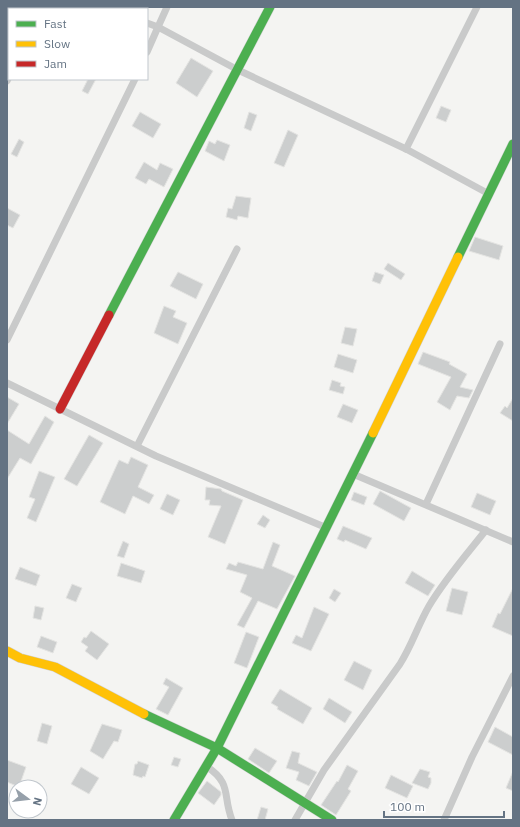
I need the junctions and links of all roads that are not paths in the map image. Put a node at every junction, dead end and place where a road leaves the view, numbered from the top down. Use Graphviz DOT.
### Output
graph roads {
  1 [pos="168,7"];
  2 [pos="270,7"];
  3 [pos="477,7"];
  4 [pos="148,24"];
  5 [pos="158,27"];
  6 [pos="148,50"];
  7 [pos="238,70"];
  8 [pos="135,80"];
  9 [pos="513,144"];
  10 [pos="406,149"];
  11 [pos="489,194"];
  12 [pos="237,249"];
  13 [pos="7,340"];
  14 [pos="500,344"];
  15 [pos="7,382"];
  16 [pos="60,409"];
  17 [pos="137,446"];
  18 [pos="353,474"];
  19 [pos="426,504"];
  20 [pos="327,528"];
  21 [pos="486,530"];
  22 [pos="513,542"];
  23 [pos="7,650"];
  24 [pos="513,676"];
  25 [pos="217,748"];
  26 [pos="206,766"];
  27 [pos="304,804"];
  28 [pos="174,820"];
  29 [pos="232,820"];
  30 [pos="295,820"];
  31 [pos="332,820"];
  32 [pos="444,820"];
  1 -- 5 [label="street"];
  2 -- 7 [label="street"];
  3 -- 10 [label="street"];
  4 -- 5 [label="street"];
  5 -- 6 [label="street"];
  5 -- 7 [label="street"];
  7 -- 10 [label="street"];
  7 -- 16 [label="street"];
  8 -- 13 [label="street"];
  9 -- 11 [label="street"];
  10 -- 11 [label="street"];
  11 -- 18 [label="street"];
  12 -- 17 [label="street"];
  14 -- 19 [label="street"];
  15 -- 16 [label="street"];
  16 -- 17 [label="street"];
  17 -- 20 [label="street"];
  18 -- 19 [label="street"];
  18 -- 20 [label="street"];
  19 -- 21 [label="street"];
  20 -- 25 [label="street"];
  21 -- 22 [label="street"];
  21 -- 27 [label="street"];
  23 -- 25 [label="street"];
  24 -- 32 [label="street"];
  25 -- 26 [label="street"];
  25 -- 27 [label="street"];
  26 -- 28 [label="street"];
  26 -- 29 [label="street"];
  27 -- 30 [label="street"];
  27 -- 31 [label="street"];
}
